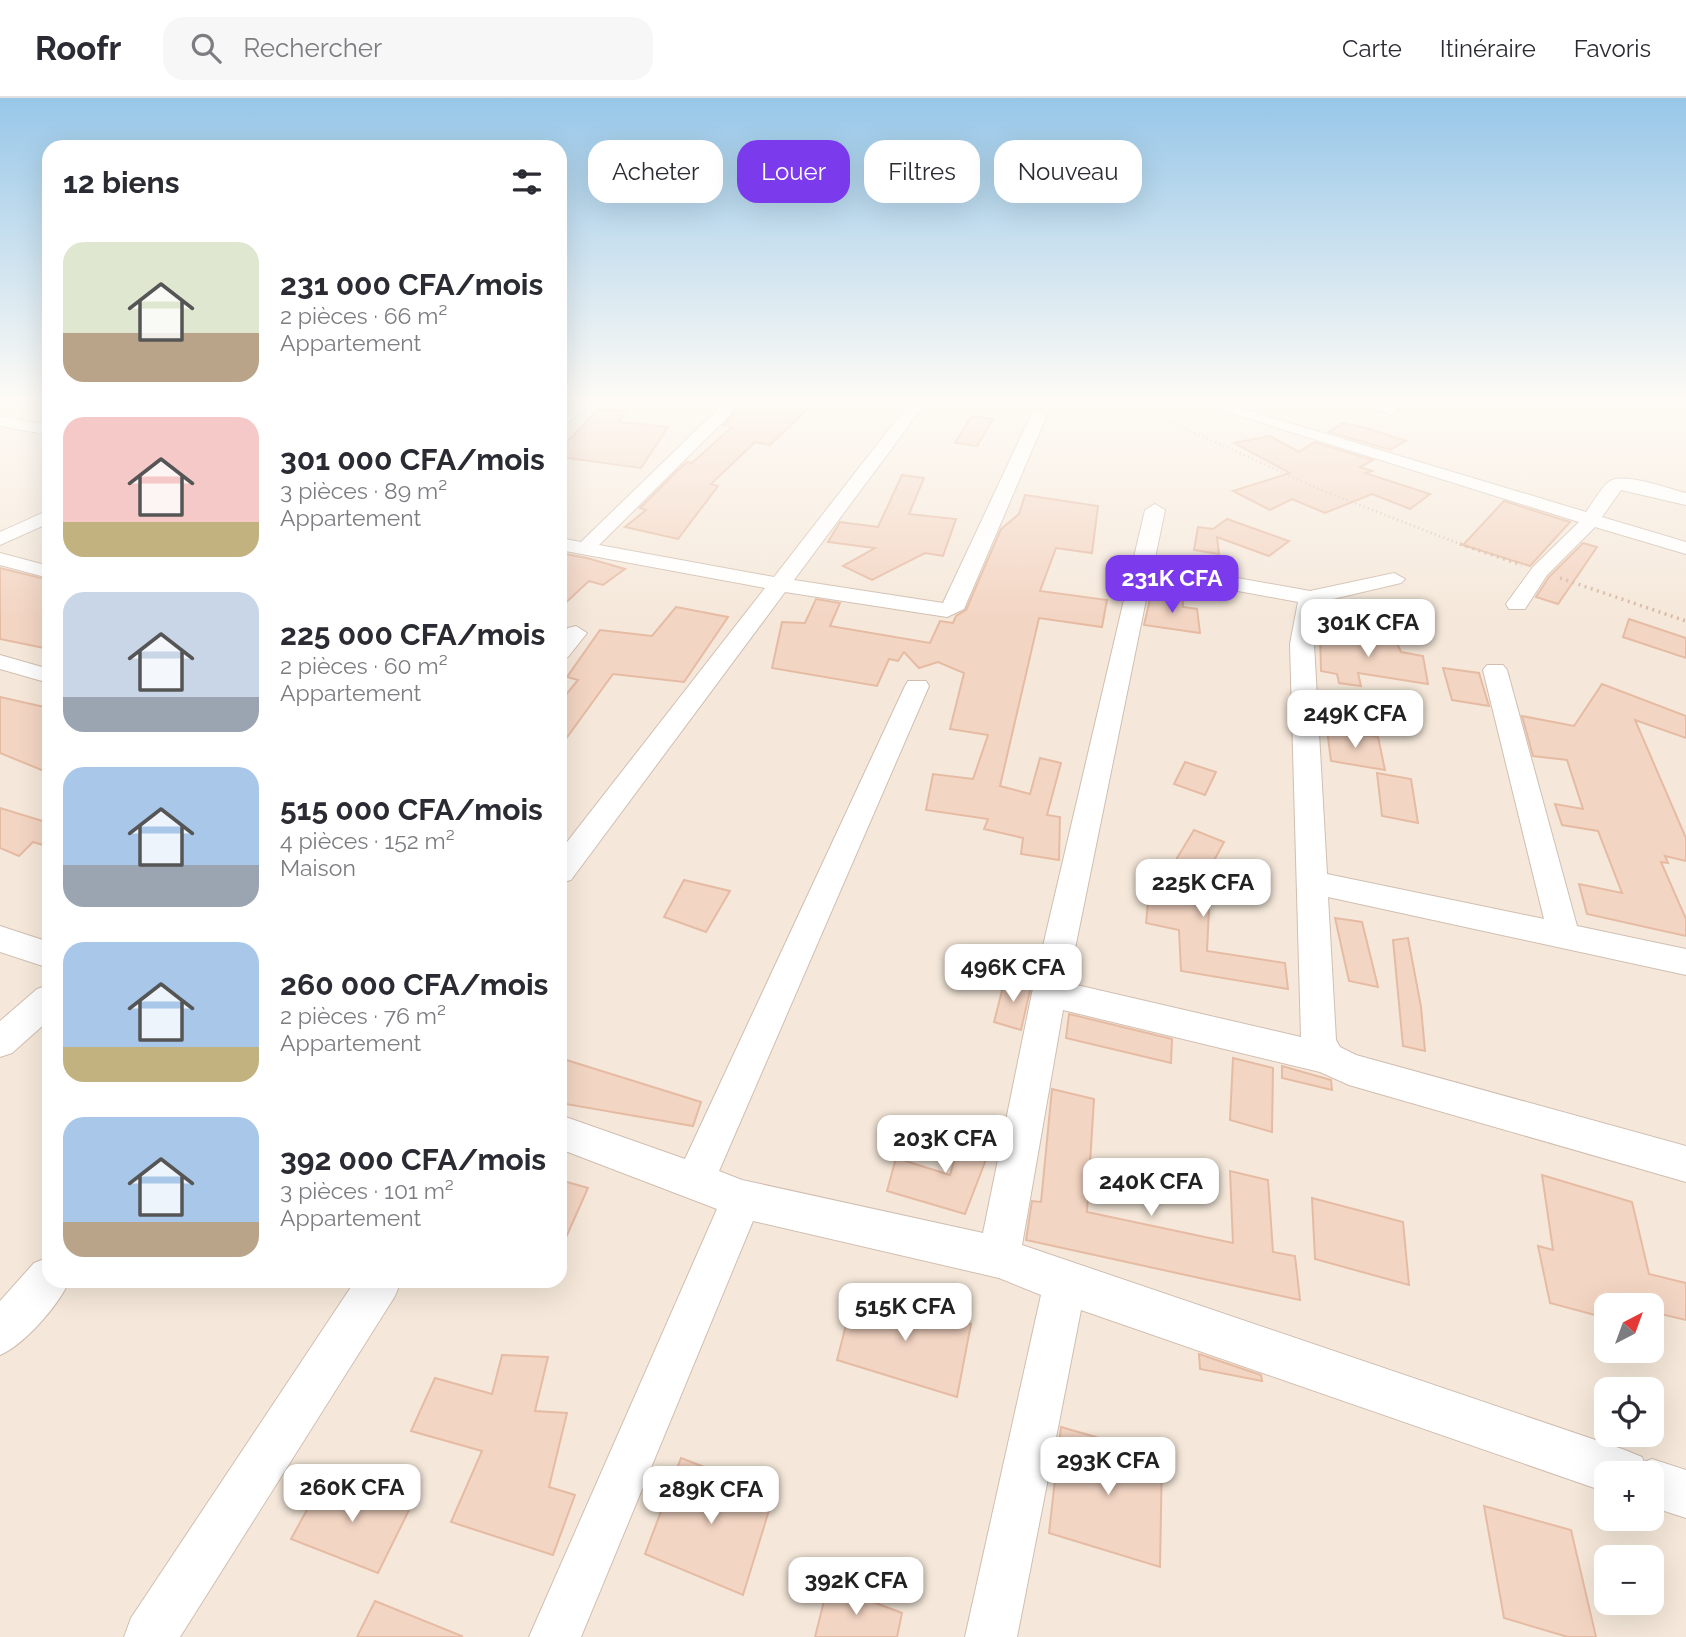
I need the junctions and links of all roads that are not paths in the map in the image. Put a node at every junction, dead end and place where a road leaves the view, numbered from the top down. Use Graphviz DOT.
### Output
graph roads {
  1 [pos="660,473"];
  2 [pos="863,473"];
  3 [pos="1013,473"];
  4 [pos="1436,473"];
  5 [pos="1686,480"];
  6 [pos="1666,494"];
  7 [pos="1686,499"];
  8 [pos="1155,510"];
  9 [pos="42,519"];
  10 [pos="1588,519"];
  11 [pos="0,539"];
  12 [pos="567,545"];
  13 [pos="588,547"];
  14 [pos="1686,548"];
  15 [pos="0,559"];
  16 [pos="1143,568"];
  17 [pos="42,570"];
  18 [pos="1394,579"];
  19 [pos="776,584"];
  20 [pos="1310,598"];
  21 [pos="1517,604"];
  22 [pos="576,633"];
  23 [pos="567,644"];
  24 [pos="5,668"];
  25 [pos="1495,670"];
  26 [pos="42,675"];
  27 [pos="917,686"];
  28 [pos="567,863"];
  29 [pos="1311,882"];
  30 [pos="1563,934"];
  31 [pos="0,939"];
  32 [pos="42,953"];
  33 [pos="1686,962"];
  34 [pos="1049,993"];
  35 [pos="42,1005"];
  36 [pos="0,1042"];
  37 [pos="1327,1058"];
  38 [pos="567,1135"];
  39 [pos="1686,1164"];
  40 [pos="695,1181"];
  41 [pos="742,1199"];
  42 [pos="999,1257"];
  43 [pos="1065,1283"];
  44 [pos="42,1286"];
  45 [pos="375,1288"];
  46 [pos="0,1333"];
  47 [pos="1594,1463"];
  48 [pos="1664,1487"];
  49 [pos="1686,1494"];
  50 [pos="150,1637"];
  51 [pos="555,1637"];
  52 [pos="991,1637"];
  1 -- 13 [label="street"];
  2 -- 19 [label="street"];
  3 -- 19 [label="street"];
  4 -- 10 [label="street"];
  5 -- 6 [label="street"];
  6 -- 7 [label="street"];
  6 -- 10 [label="street"];
  8 -- 16 [label="street"];
  9 -- 11 [label="street"];
  10 -- 14 [label="street"];
  10 -- 21 [label="street"];
  12 -- 13 [label="street"];
  13 -- 19 [label="street"];
  15 -- 17 [label="street"];
  16 -- 20 [label="street"];
  16 -- 34 [label="street"];
  18 -- 20 [label="street"];
  19 -- 28 [label="street"];
  20 -- 29 [label="street"];
  22 -- 23 [label="street"];
  24 -- 26 [label="street"];
  25 -- 30 [label="street"];
  27 -- 40 [label="street"];
  29 -- 30 [label="street"];
  29 -- 37 [label="street"];
  30 -- 33 [label="street"];
  31 -- 32 [label="street"];
  34 -- 37 [label="street"];
  34 -- 42 [label="street"];
  35 -- 36 [label="street"];
  37 -- 39 [label="street"];
  38 -- 40 [label="street"];
  40 -- 41 [label="street"];
  41 -- 42 [label="street"];
  41 -- 51 [label="street"];
  42 -- 43 [label="street"];
  43 -- 47 [label="street"];
  43 -- 52 [label="street"];
  44 -- 46 [label="street"];
  45 -- 50 [label="street"];
  48 -- 49 [label="street"];
}
